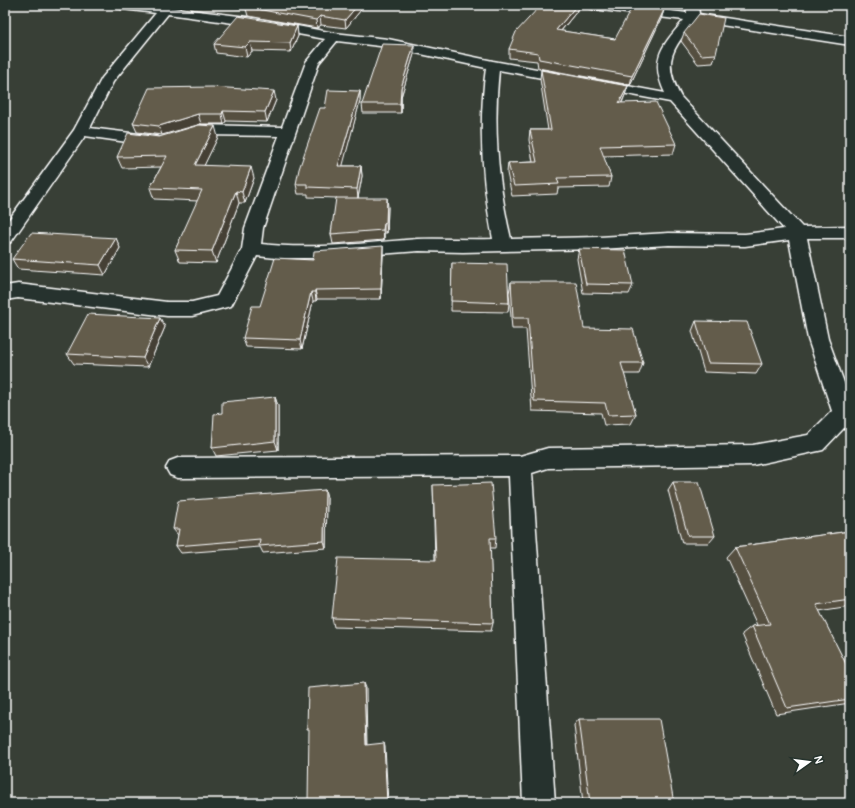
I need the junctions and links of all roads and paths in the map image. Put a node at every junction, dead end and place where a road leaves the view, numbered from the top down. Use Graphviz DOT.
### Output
graph roads {
  1 [pos="122,5"];
  2 [pos="593,5"];
  3 [pos="164,11"];
  4 [pos="692,11"];
  5 [pos="334,37"];
  6 [pos="850,41"];
  7 [pos="493,65"];
  8 [pos="675,99"];
  9 [pos="81,131"];
  10 [pos="288,132"];
  11 [pos="850,232"];
  12 [pos="797,233"];
  13 [pos="5,238"];
  14 [pos="503,244"];
  15 [pos="251,249"];
  16 [pos="5,293"];
  17 [pos="847,417"];
  18 [pos="520,466"];
  19 [pos="178,468"];
  20 [pos="539,803"];
  1 -- 3 [label="street"];
  2 -- 4 [label="street"];
  3 -- 5 [label="street"];
  3 -- 9 [label="street"];
  4 -- 6 [label="street"];
  4 -- 8 [label="street"];
  5 -- 7 [label="street"];
  5 -- 10 [label="street"];
  7 -- 8 [label="street"];
  7 -- 14 [label="street"];
  8 -- 12 [label="street"];
  9 -- 10 [label="street"];
  9 -- 13 [label="street"];
  10 -- 15 [label="street"];
  11 -- 12 [label="street"];
  12 -- 14 [label="street"];
  12 -- 17 [label="street"];
  14 -- 15 [label="street"];
  15 -- 16 [label="street"];
  17 -- 18 [label="street"];
  18 -- 19 [label="street"];
  18 -- 20 [label="street"];
}
